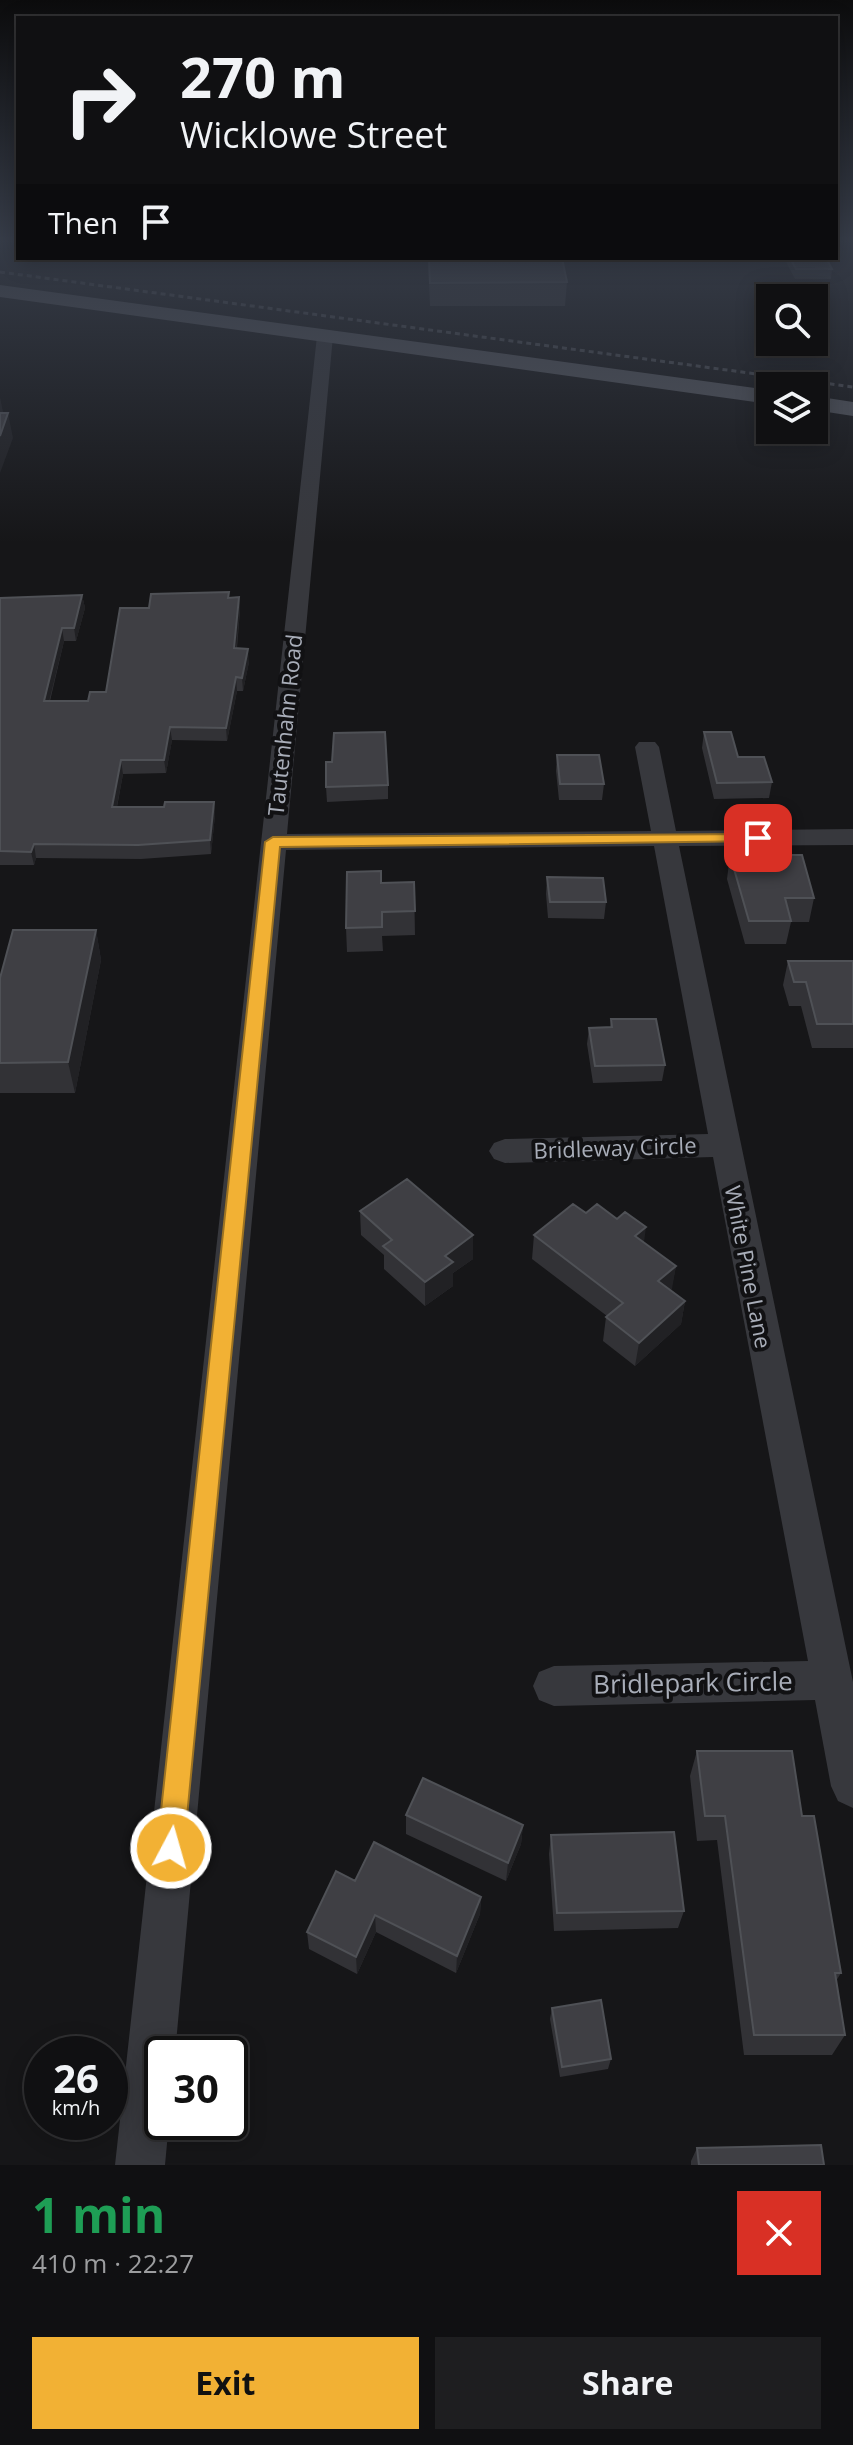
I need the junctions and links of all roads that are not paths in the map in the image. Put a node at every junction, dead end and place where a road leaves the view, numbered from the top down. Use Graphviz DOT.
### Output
graph roads {
  1 [pos="324,341"];
  2 [pos="362,341"];
  3 [pos="756,395"];
  4 [pos="828,405"];
  5 [pos="853,409"];
  6 [pos="647,747"];
  7 [pos="853,837"];
  8 [pos="663,839"];
  9 [pos="273,842"];
  10 [pos="724,1145"];
  11 [pos="505,1151"];
  12 [pos="831,1680"];
  13 [pos="554,1686"];
  14 [pos="853,1786"];
  15 [pos="140,2165"];
  1 -- 9 [label="street, Tautenhahn Road"];
  2 -- 3 [label="main road"];
  4 -- 5 [label="main road"];
  6 -- 8 [label="street, White Pine Lane"];
  7 -- 8 [label="street"];
  8 -- 9 [label="street"];
  8 -- 10 [label="street, White Pine Lane"];
  9 -- 15 [label="street, Tautenhahn Road"];
  10 -- 11 [label="street, Bridleway Circle"];
  10 -- 12 [label="street, White Pine Lane"];
  12 -- 13 [label="street, Bridlepark Circle"];
  12 -- 14 [label="street, White Pine Lane"];
}
